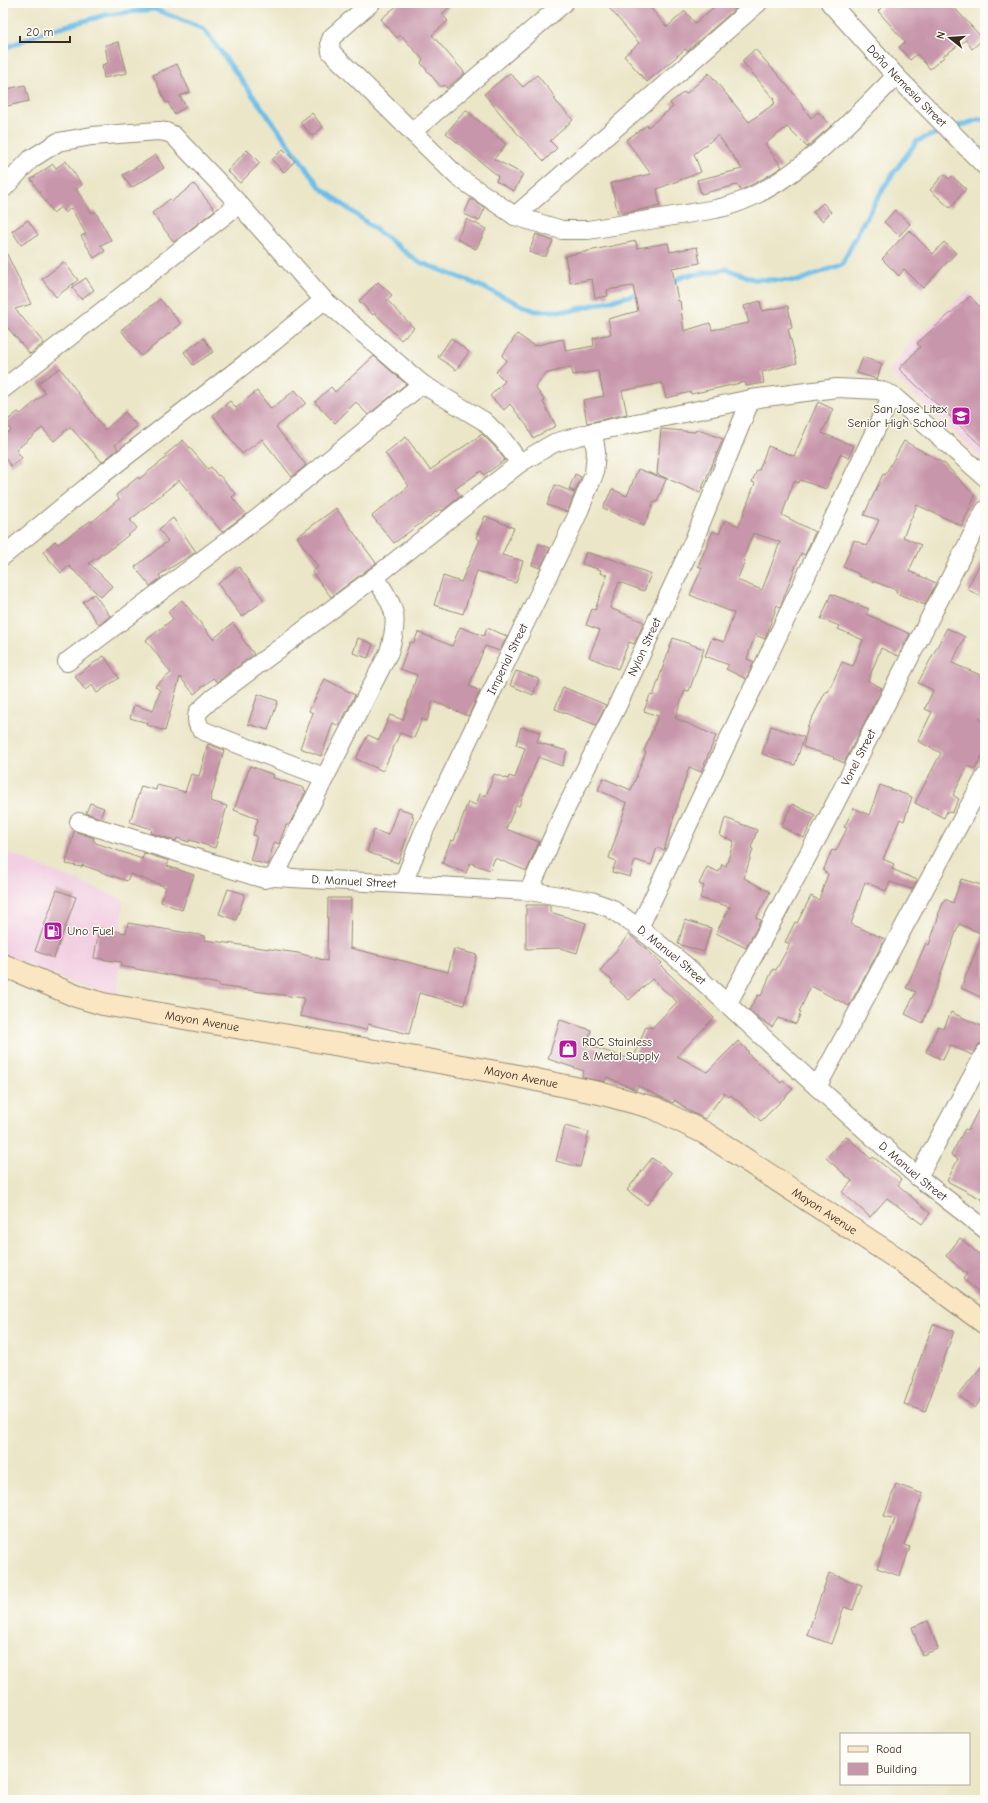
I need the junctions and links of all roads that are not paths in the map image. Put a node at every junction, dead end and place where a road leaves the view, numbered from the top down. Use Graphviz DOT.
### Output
graph roads {
  1 [pos="370,3"];
  2 [pos="564,3"];
  3 [pos="758,3"];
  4 [pos="830,3"];
  5 [pos="896,76"];
  6 [pos="412,132"];
  7 [pos="985,166"];
  8 [pos="3,189"];
  9 [pos="239,204"];
  10 [pos="515,216"];
  11 [pos="324,300"];
  12 [pos="422,384"];
  13 [pos="3,389"];
  14 [pos="892,395"];
  15 [pos="751,399"];
  16 [pos="593,432"];
  17 [pos="520,463"];
  18 [pos="985,477"];
  19 [pos="985,510"];
  20 [pos="3,556"];
  21 [pos="375,577"];
  22 [pos="67,662"];
  23 [pos="324,777"];
  24 [pos="985,777"];
  25 [pos="79,822"];
  26 [pos="274,877"];
  27 [pos="403,884"];
  28 [pos="529,891"];
  29 [pos="639,928"];
  30 [pos="3,965"];
  31 [pos="728,1003"];
  32 [pos="985,1053"];
  33 [pos="817,1087"];
  34 [pos="918,1177"];
  35 [pos="985,1229"];
  36 [pos="985,1323"];
  1 -- 6 [label="street"];
  2 -- 6 [label="street"];
  3 -- 10 [label="street"];
  4 -- 5 [label="street, Doña Nemesia Street"];
  5 -- 7 [label="street, Doña Nemesia Street"];
  5 -- 10 [label="street"];
  6 -- 10 [label="street"];
  8 -- 9 [label="street"];
  9 -- 11 [label="street"];
  9 -- 13 [label="street"];
  11 -- 12 [label="street"];
  11 -- 20 [label="street"];
  12 -- 17 [label="street"];
  12 -- 22 [label="street"];
  14 -- 15 [label="street"];
  14 -- 18 [label="street"];
  14 -- 29 [label="street"];
  15 -- 16 [label="street"];
  15 -- 28 [label="street, Nylon Street"];
  16 -- 17 [label="street"];
  16 -- 27 [label="street, Imperial Street"];
  17 -- 21 [label="street"];
  19 -- 31 [label="street, Vonel Street"];
  21 -- 23 [label="street"];
  21 -- 23 [label="street"];
  23 -- 26 [label="street"];
  24 -- 33 [label="street"];
  25 -- 26 [label="street, D. Manuel Street"];
  26 -- 27 [label="street, D. Manuel Street"];
  27 -- 28 [label="street, D. Manuel Street"];
  28 -- 29 [label="street, D. Manuel Street"];
  29 -- 31 [label="street, D. Manuel Street"];
  30 -- 36 [label="main road, Mayon Avenue"];
  31 -- 33 [label="street, D. Manuel Street"];
  32 -- 34 [label="street"];
  33 -- 34 [label="street, D. Manuel Street"];
  34 -- 35 [label="street, D. Manuel Street"];
}
